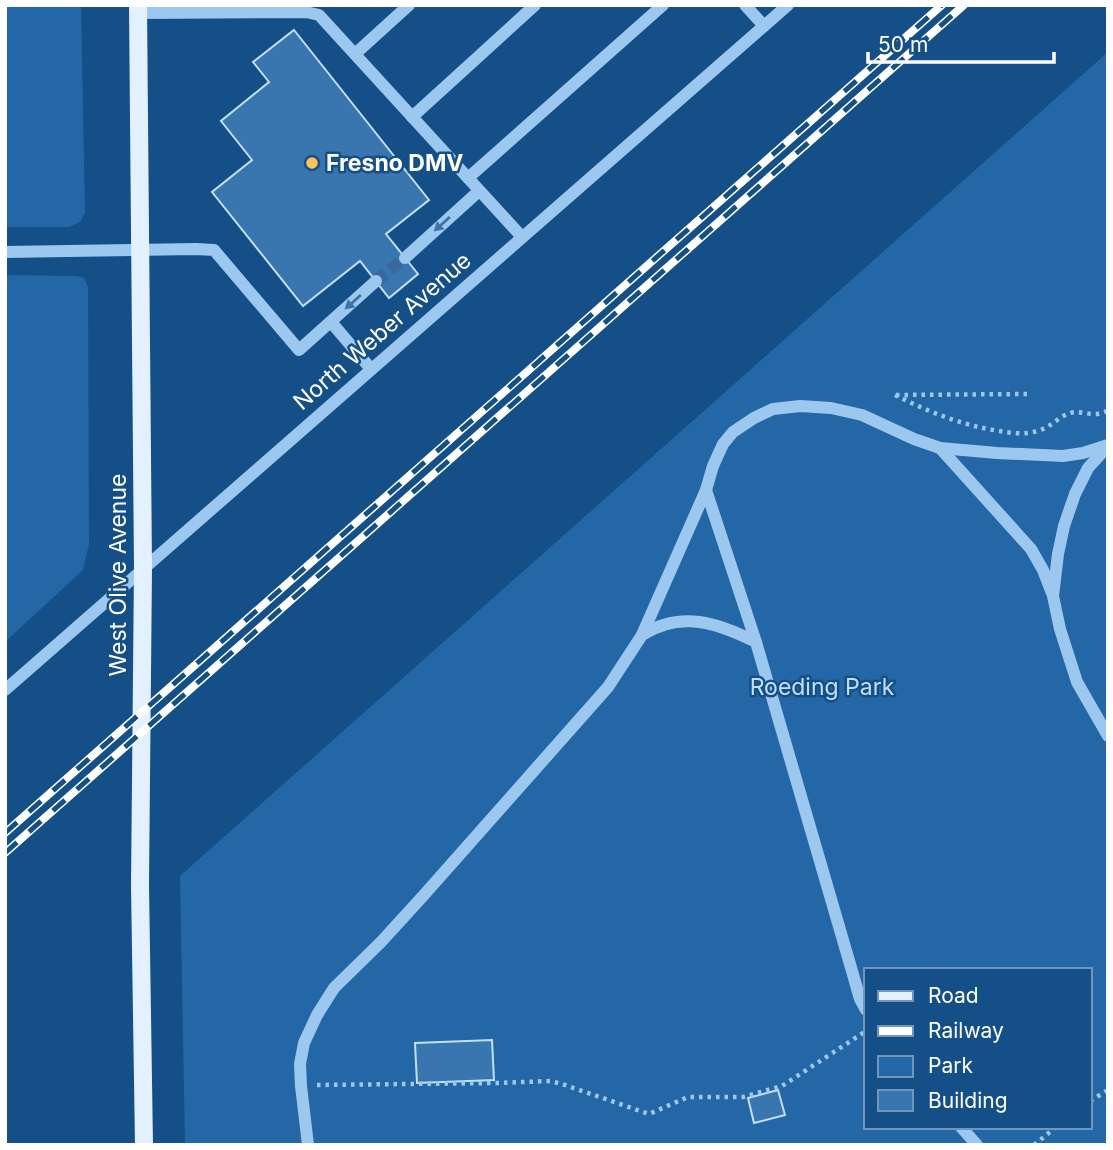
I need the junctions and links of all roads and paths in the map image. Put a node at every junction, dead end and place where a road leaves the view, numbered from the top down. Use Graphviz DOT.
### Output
graph roads {
  1 [pos="410,5"];
  2 [pos="535,5"];
  3 [pos="663,5"];
  4 [pos="745,5"];
  5 [pos="788,5"];
  6 [pos="138,9"];
  7 [pos="287,9"];
  8 [pos="764,26"];
  9 [pos="355,54"];
  10 [pos="412,117"];
  11 [pos="468,178"];
  12 [pos="479,191"];
  13 [pos="522,237"];
  14 [pos="140,249"];
  15 [pos="5,251"];
  16 [pos="405,258"];
  17 [pos="376,282"];
  18 [pos="331,322"];
  19 [pos="371,369"];
  20 [pos="1027,394"];
  21 [pos="1108,411"];
  22 [pos="940,448"];
  23 [pos="706,490"];
  24 [pos="143,568"];
  25 [pos="1053,596"];
  26 [pos="642,635"];
  27 [pos="756,642"];
  28 [pos="5,690"];
  29 [pos="1108,736"];
  30 [pos="864,1006"];
  31 [pos="864,1032"];
  32 [pos="301,1086"];
  33 [pos="1108,1090"];
  34 [pos="1092,1100"];
  35 [pos="963,1129"];
  36 [pos="1054,1129"];
  37 [pos="144,1145"];
  38 [pos="308,1145"];
  39 [pos="977,1145"];
  40 [pos="1034,1145"];
  1 -- 9 [label="street"];
  2 -- 10 [label="street"];
  3 -- 11 [label="street"];
  4 -- 8 [label="street"];
  5 -- 8 [label="street, North Weber Avenue"];
  6 -- 7 [label="street"];
  6 -- 14 [label="main road, West Olive Avenue"];
  7 -- 9 [label="street"];
  8 -- 13 [label="street, North Weber Avenue"];
  9 -- 10 [label="street"];
  10 -- 11 [label="street"];
  11 -- 12 [label="street"];
  12 -- 13 [label="street"];
  12 -- 16 [label="street, one-way"];
  13 -- 19 [label="street, North Weber Avenue"];
  14 -- 15 [label="street"];
  14 -- 18 [label="street"];
  14 -- 24 [label="main road, West Olive Avenue"];
  17 -- 18 [label="street, one-way"];
  18 -- 19 [label="street"];
  19 -- 24 [label="street, North Weber Avenue"];
  20 -- 21 [label="path"];
  22 -- 23 [label="street"];
  22 -- 25 [label="street"];
  22 -- 25 [label="street"];
  23 -- 26 [label="street"];
  23 -- 27 [label="street"];
  24 -- 28 [label="street, North Weber Avenue"];
  24 -- 37 [label="main road, West Olive Avenue"];
  25 -- 29 [label="street"];
  26 -- 27 [label="street"];
  26 -- 32 [label="street"];
  27 -- 30 [label="street"];
  31 -- 32 [label="path"];
  32 -- 38 [label="street"];
  33 -- 34 [label="path"];
  35 -- 39 [label="street"];
  36 -- 40 [label="path"];
}
